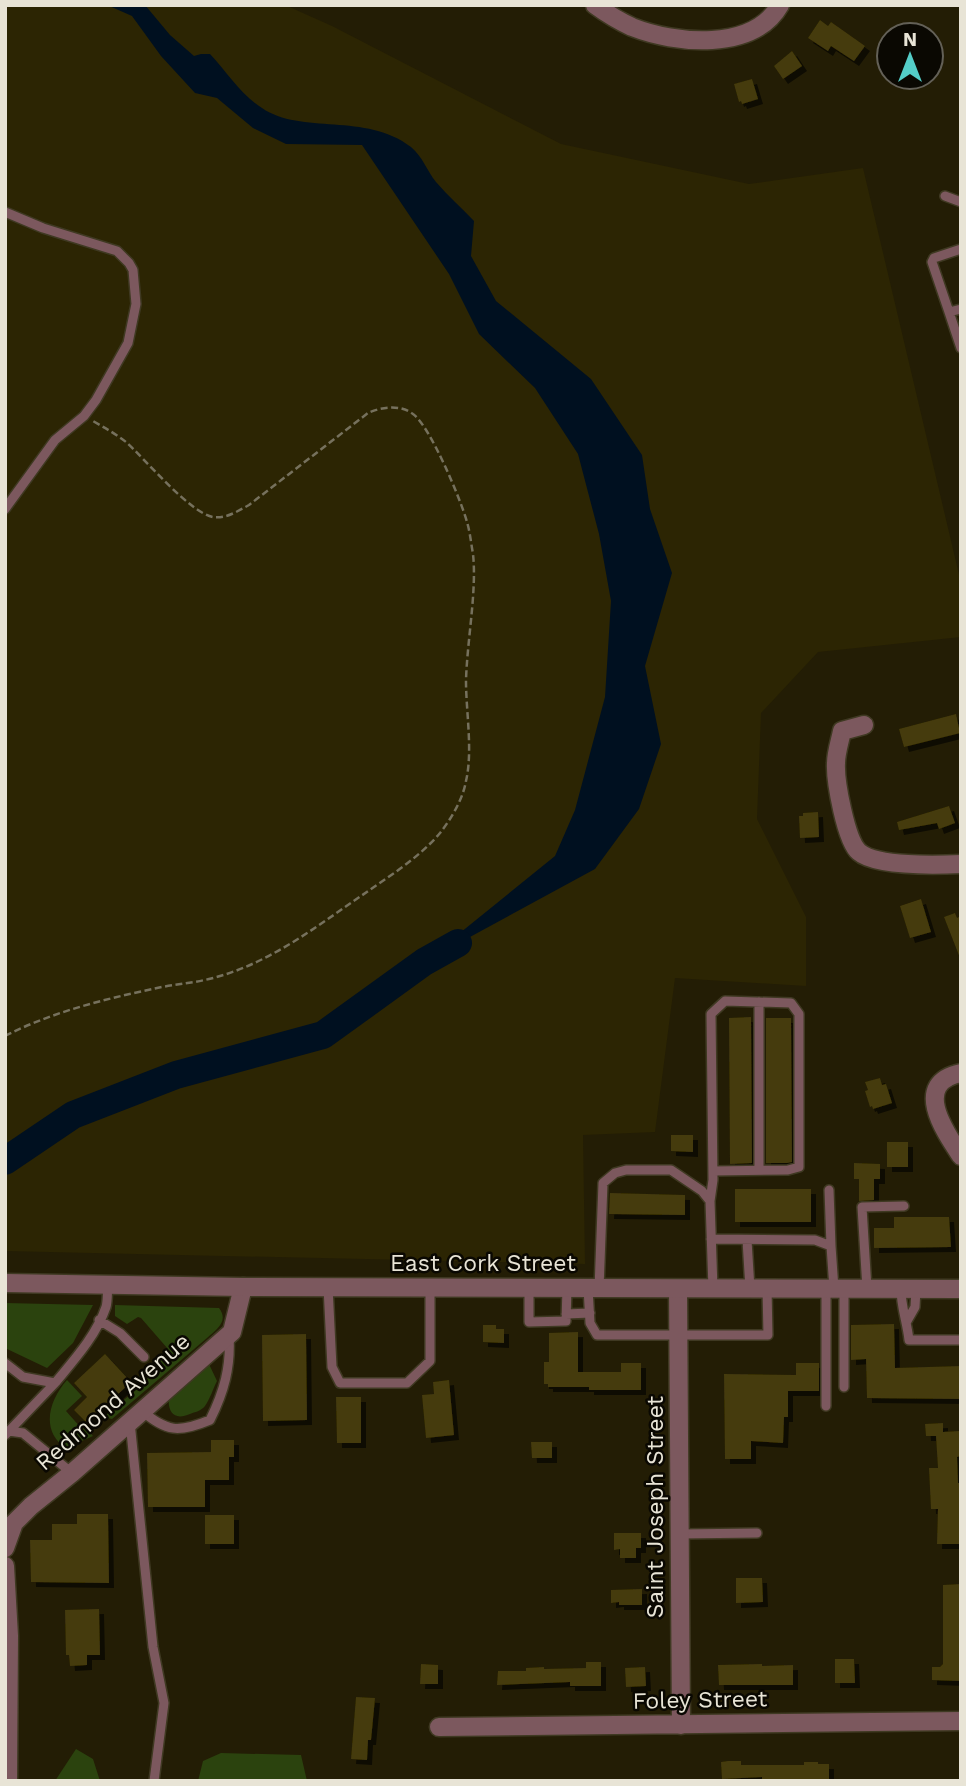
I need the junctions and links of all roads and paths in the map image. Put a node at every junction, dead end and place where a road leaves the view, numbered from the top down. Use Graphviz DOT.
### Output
graph roads {
  1 [pos="595,5"];
  2 [pos="780,5"];
  3 [pos="945,197"];
  4 [pos="961,202"];
  5 [pos="5,212"];
  6 [pos="961,249"];
  7 [pos="961,309"];
  8 [pos="949,312"];
  9 [pos="961,348"];
  10 [pos="84,416"];
  11 [pos="5,509"];
  12 [pos="864,725"];
  13 [pos="961,864"];
  14 [pos="759,1002"];
  15 [pos="5,1036"];
  16 [pos="961,1073"];
  17 [pos="961,1156"];
  18 [pos="759,1170"];
  19 [pos="713,1171"];
  20 [pos="829,1190"];
  21 [pos="710,1201"];
  22 [pos="904,1206"];
  23 [pos="711,1239"];
  24 [pos="747,1240"];
  25 [pos="831,1246"];
  26 [pos="5,1283"];
  27 [pos="108,1284"];
  28 [pos="243,1287"];
  29 [pos="328,1287"];
  30 [pos="430,1287"];
  31 [pos="529,1288"];
  32 [pos="567,1288"];
  33 [pos="594,1288"];
  34 [pos="678,1289"];
  35 [pos="713,1289"];
  36 [pos="758,1289"];
  37 [pos="835,1289"];
  38 [pos="867,1289"];
  39 [pos="909,1289"];
  40 [pos="961,1289"];
  41 [pos="590,1313"];
  42 [pos="566,1314"];
  43 [pos="99,1320"];
  44 [pos="907,1321"];
  45 [pos="229,1334"];
  46 [pos="678,1335"];
  47 [pos="961,1340"];
  48 [pos="144,1357"];
  49 [pos="5,1363"];
  50 [pos="55,1382"];
  51 [pos="844,1387"];
  52 [pos="826,1406"];
  53 [pos="135,1415"];
  54 [pos="7,1433"];
  55 [pos="72,1474"];
  56 [pos="9,1527"];
  57 [pos="757,1533"];
  58 [pos="680,1534"];
  59 [pos="5,1548"];
  60 [pos="5,1566"];
  61 [pos="961,1721"];
  62 [pos="681,1725"];
  63 [pos="439,1727"];
  64 [pos="8,1781"];
  65 [pos="154,1781"];
  1 -- 2 [label="street"];
  3 -- 4 [label="lane"];
  5 -- 10 [label="lane"];
  6 -- 8 [label="lane"];
  7 -- 8 [label="lane"];
  8 -- 9 [label="lane"];
  10 -- 11 [label="lane"];
  10 -- 15 [label="path"];
  12 -- 13 [label="street"];
  14 -- 18 [label="lane"];
  14 -- 18 [label="lane"];
  14 -- 19 [label="lane"];
  16 -- 17 [label="street"];
  18 -- 19 [label="lane"];
  19 -- 21 [label="lane"];
  20 -- 25 [label="lane"];
  21 -- 23 [label="lane"];
  21 -- 33 [label="lane"];
  22 -- 38 [label="lane"];
  23 -- 24 [label="lane"];
  23 -- 35 [label="lane"];
  24 -- 25 [label="lane"];
  24 -- 36 [label="lane"];
  25 -- 37 [label="lane"];
  26 -- 27 [label="street, East Cork Street"];
  27 -- 28 [label="street, East Cork Street"];
  27 -- 43 [label="lane"];
  28 -- 29 [label="street, East Cork Street"];
  28 -- 45 [label="street"];
  29 -- 30 [label="street, East Cork Street"];
  29 -- 30 [label="lane"];
  30 -- 31 [label="street, East Cork Street"];
  31 -- 32 [label="street, East Cork Street"];
  31 -- 42 [label="lane"];
  32 -- 33 [label="street, East Cork Street"];
  32 -- 42 [label="lane"];
  33 -- 34 [label="street, East Cork Street"];
  33 -- 41 [label="lane"];
  34 -- 35 [label="street, East Cork Street"];
  34 -- 46 [label="street, Saint Joseph Street"];
  35 -- 36 [label="street, East Cork Street"];
  36 -- 37 [label="street, East Cork Street"];
  36 -- 46 [label="lane"];
  37 -- 38 [label="street, East Cork Street"];
  37 -- 51 [label="lane"];
  37 -- 52 [label="lane"];
  38 -- 39 [label="street, East Cork Street"];
  39 -- 40 [label="street, East Cork Street"];
  39 -- 44 [label="lane"];
  39 -- 44 [label="lane"];
  41 -- 42 [label="lane"];
  41 -- 46 [label="lane"];
  43 -- 48 [label="lane"];
  43 -- 50 [label="lane"];
  44 -- 47 [label="lane"];
  45 -- 53 [label="street, Redmond Avenue"];
  45 -- 53 [label="lane"];
  46 -- 58 [label="street, Saint Joseph Street"];
  49 -- 50 [label="lane"];
  50 -- 54 [label="lane"];
  53 -- 55 [label="street, Redmond Avenue"];
  53 -- 65 [label="lane"];
  54 -- 55 [label="lane"];
  55 -- 56 [label="street, Redmond Avenue"];
  56 -- 59 [label="street, Redmond Avenue"];
  57 -- 58 [label="lane"];
  58 -- 62 [label="street, Saint Joseph Street"];
  60 -- 64 [label="street"];
  61 -- 62 [label="street, Foley Street"];
  62 -- 63 [label="street, Foley Street"];
}
